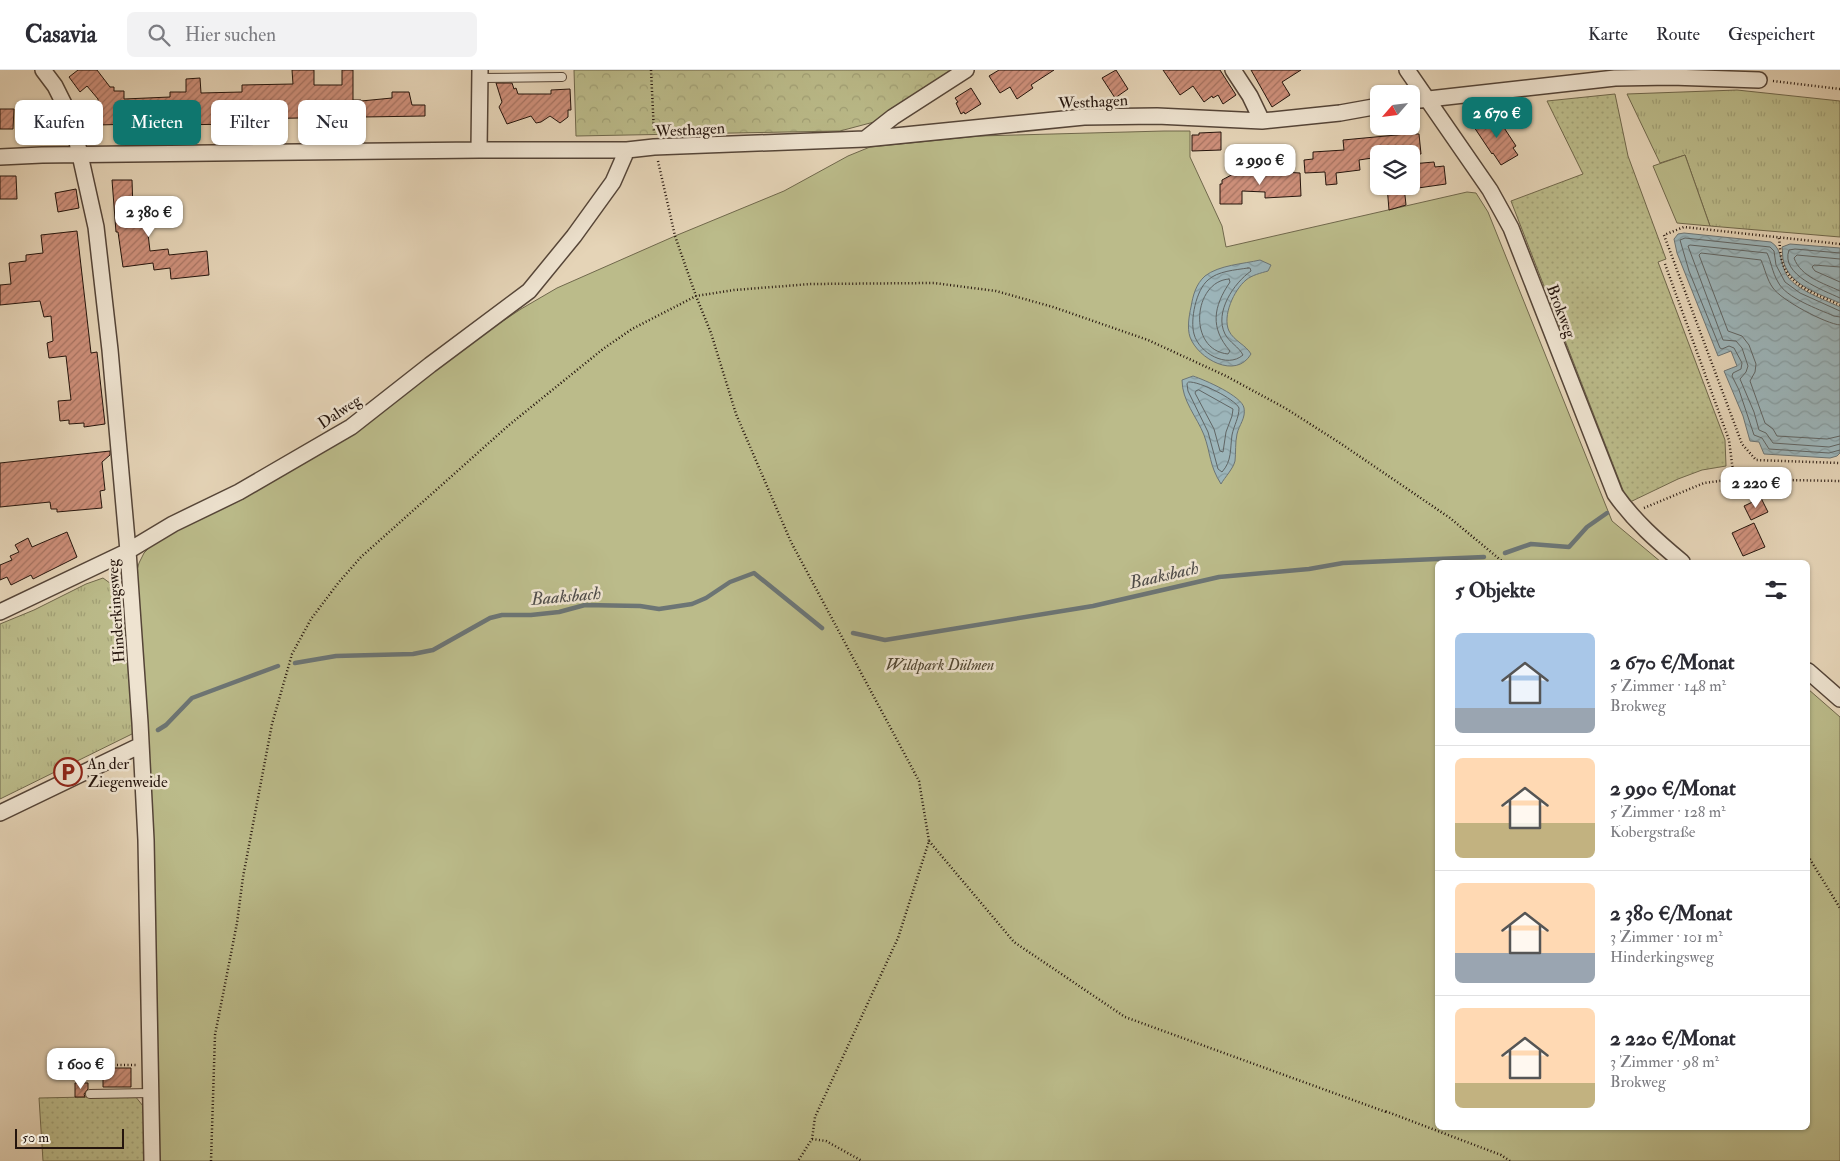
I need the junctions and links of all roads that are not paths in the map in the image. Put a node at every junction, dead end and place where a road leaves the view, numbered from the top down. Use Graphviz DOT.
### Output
graph roads {
  1 [pos="44,70"];
  2 [pos="966,70"];
  3 [pos="1233,70"];
  4 [pos="1407,70"];
  5 [pos="480,74"];
  6 [pos="1614,74"];
  7 [pos="562,77"];
  8 [pos="1759,80"];
  9 [pos="1413,85"];
  10 [pos="1420,100"];
  11 [pos="1420,101"];
  12 [pos="1370,108"];
  13 [pos="1262,121"];
  14 [pos="865,139"];
  15 [pos="479,150"];
  16 [pos="627,150"];
  17 [pos="80,155"];
  18 [pos="0,157"];
  19 [pos="128,551"];
  20 [pos="1680,560"];
  21 [pos="0,612"];
  22 [pos="1810,673"];
  23 [pos="1840,699"];
  24 [pos="141,745"];
  25 [pos="0,813"];
  26 [pos="151,1093"];
  27 [pos="90,1094"];
  28 [pos="152,1161"];
  1 -- 17 [label="street, Hinderkingsweg"];
  2 -- 14 [label="street"];
  3 -- 13 [label="street"];
  4 -- 9 [label="street, Brokweg"];
  5 -- 7 [label="lane"];
  5 -- 15 [label="street"];
  6 -- 8 [label="street"];
  6 -- 10 [label="street"];
  11 -- 20 [label="street, Brokweg"];
  12 -- 13 [label="street, Westhagen"];
  13 -- 14 [label="street, Westhagen"];
  14 -- 16 [label="street, Westhagen"];
  15 -- 16 [label="street, Westhagen"];
  15 -- 17 [label="street, Westhagen"];
  16 -- 19 [label="street, Dalweg"];
  17 -- 18 [label="street, Westhagen"];
  17 -- 19 [label="street, Hinderkingsweg"];
  19 -- 21 [label="street, Dalweg"];
  19 -- 24 [label="street, Hinderkingsweg"];
  22 -- 23 [label="street"];
  24 -- 25 [label="street"];
  24 -- 26 [label="street, Hinderkingsweg"];
  26 -- 27 [label="lane"];
  26 -- 28 [label="street, Hinderkingsweg"];
}
